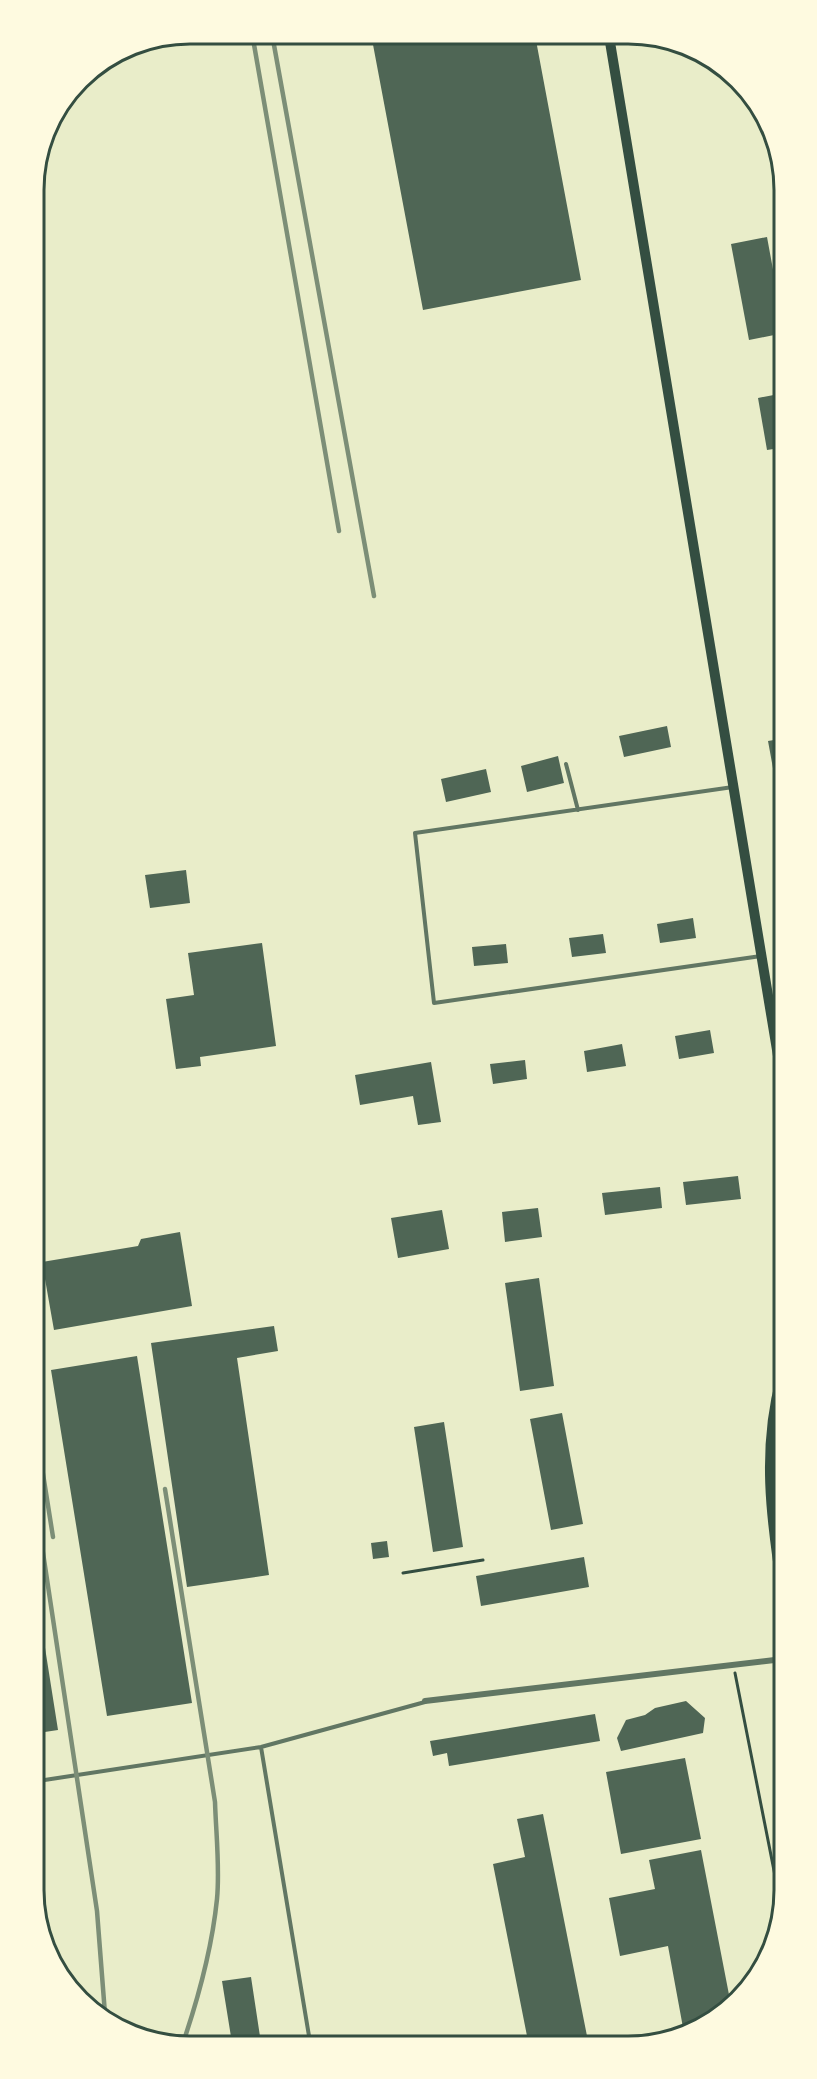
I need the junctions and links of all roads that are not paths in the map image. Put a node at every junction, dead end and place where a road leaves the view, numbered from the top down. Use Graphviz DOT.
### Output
graph roads {
  1 [pos="610,44"];
  2 [pos="566,764"];
  3 [pos="734,787"];
  4 [pos="578,810"];
  5 [pos="762,956"];
  6 [pos="774,1027"];
  7 [pos="773,1426"];
  8 [pos="773,1516"];
  9 [pos="773,1660"];
  10 [pos="425,1701"];
  11 [pos="261,1747"];
  12 [pos="44,1780"];
  13 [pos="309,2036"];
  1 -- 3 [label="main road"];
  2 -- 4 [label="lane"];
  3 -- 4 [label="lane"];
  3 -- 5 [label="main road"];
  4 -- 5 [label="lane"];
  5 -- 6 [label="main road"];
  7 -- 8 [label="main road"];
  9 -- 10 [label="street"];
  10 -- 11 [label="lane"];
  11 -- 12 [label="lane"];
  11 -- 13 [label="lane"];
}
